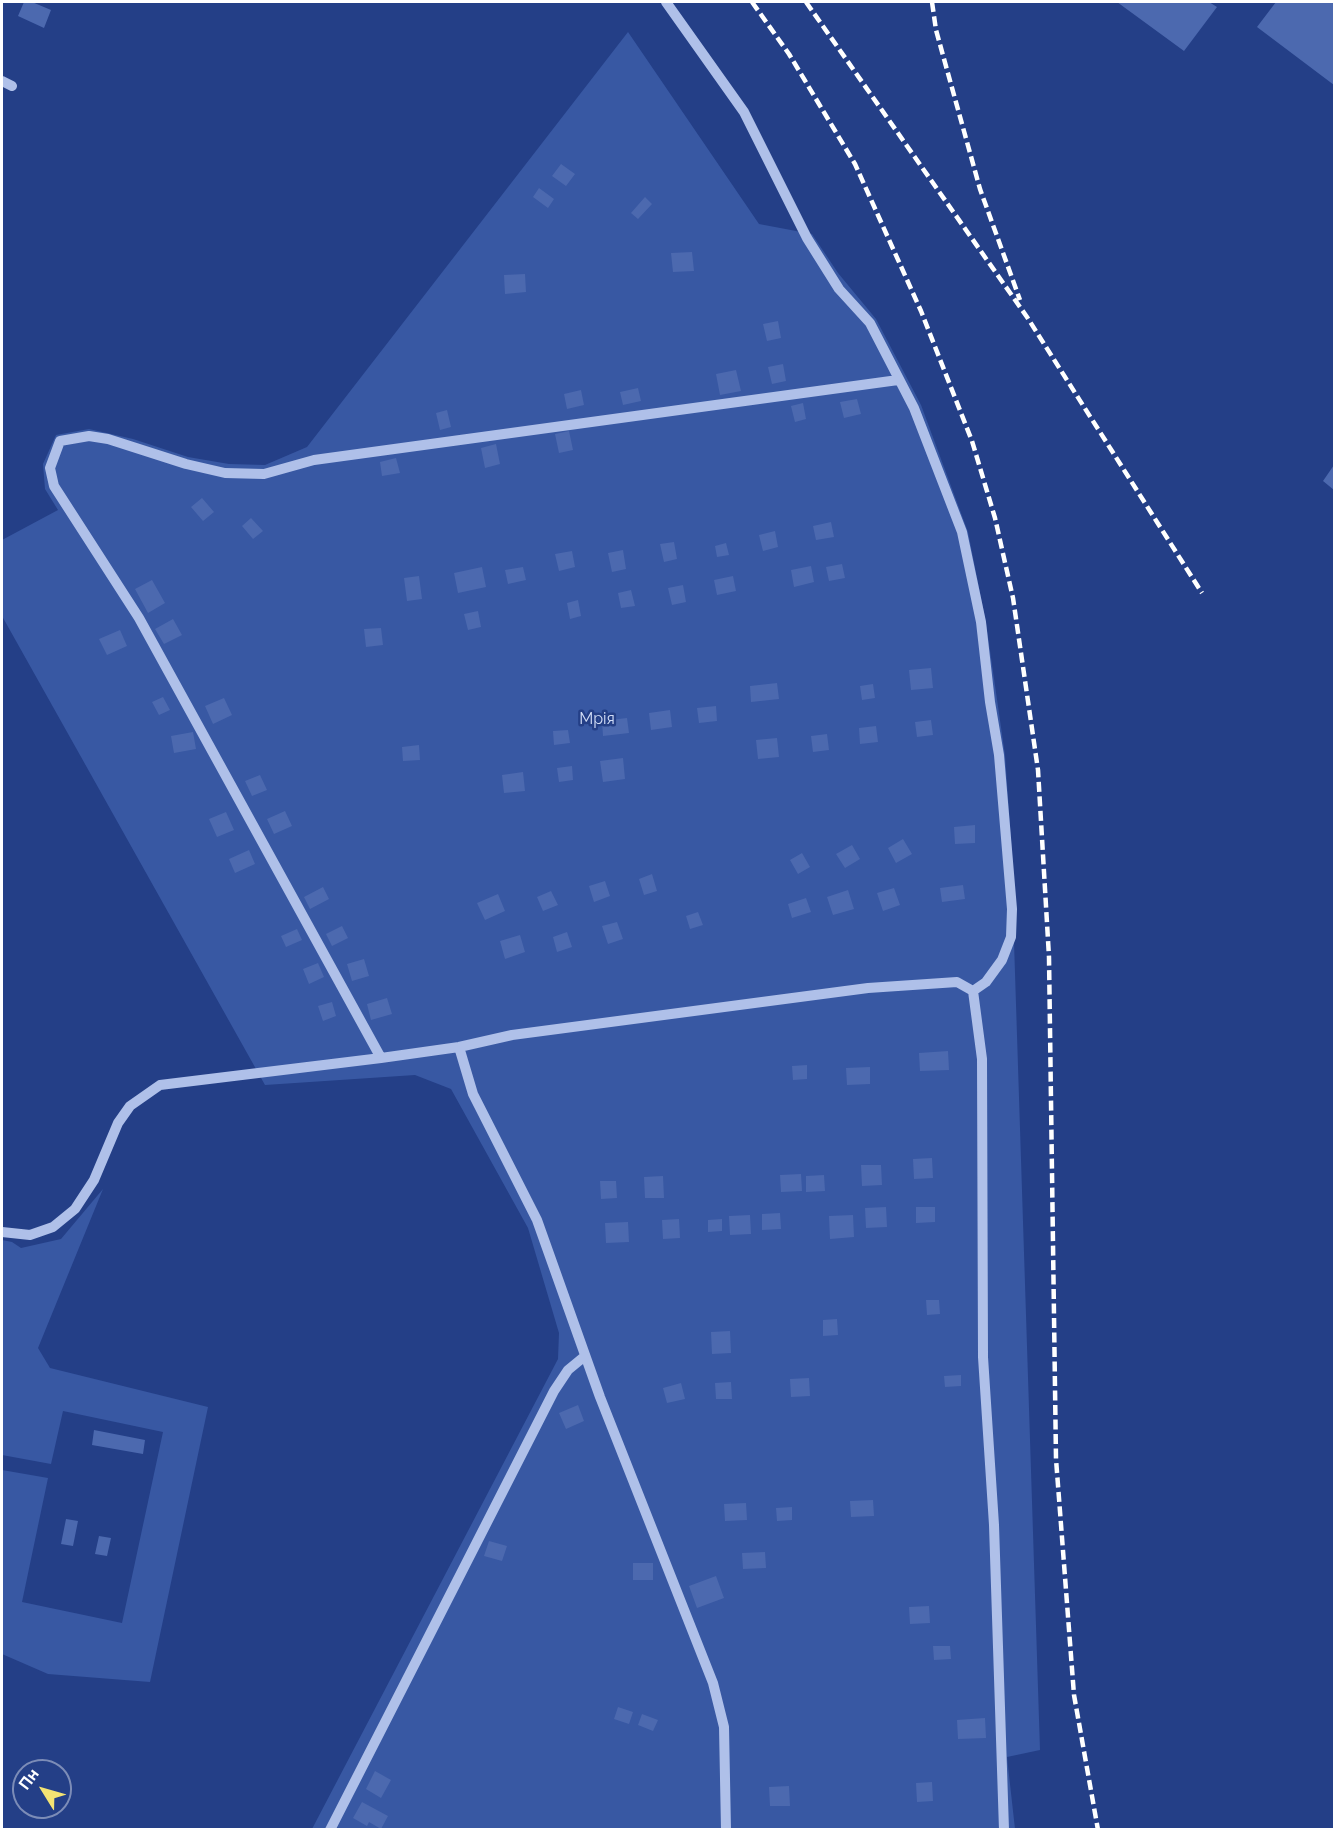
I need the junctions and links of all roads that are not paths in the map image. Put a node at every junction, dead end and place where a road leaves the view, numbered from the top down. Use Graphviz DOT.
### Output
graph roads {
  1 [pos="666,2"];
  2 [pos="898,380"];
  3 [pos="973,991"];
  4 [pos="459,1047"];
  5 [pos="381,1058"];
  6 [pos="2,1232"];
  7 [pos="585,1356"];
  8 [pos="330,1830"];
  9 [pos="726,1830"];
  10 [pos="1004,1830"];
  1 -- 2 [label="street"];
  2 -- 3 [label="street"];
  2 -- 5 [label="street"];
  3 -- 4 [label="street"];
  3 -- 10 [label="street"];
  4 -- 5 [label="street"];
  4 -- 7 [label="street"];
  5 -- 6 [label="street"];
  7 -- 8 [label="street"];
  7 -- 9 [label="street"];
}
